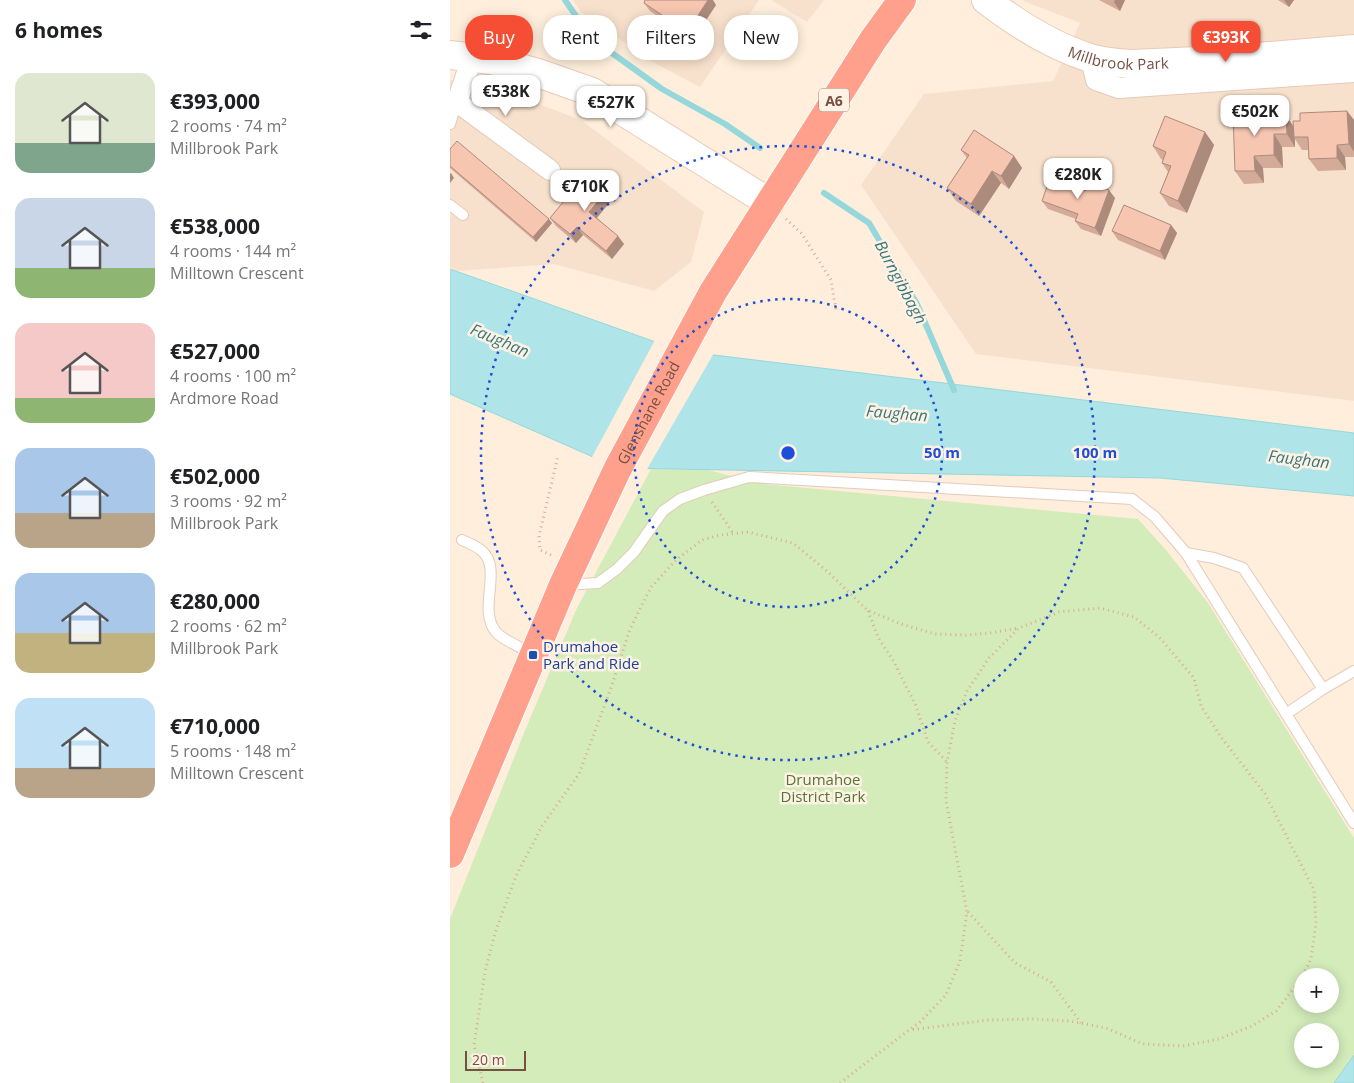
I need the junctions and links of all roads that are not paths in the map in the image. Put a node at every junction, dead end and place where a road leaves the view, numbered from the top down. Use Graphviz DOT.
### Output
graph roads {
  1 [pos="902,0"];
  2 [pos="986,0"];
  3 [pos="1354,49"];
  4 [pos="461,56"];
  5 [pos="1091,59"];
  6 [pos="1354,72"];
  7 [pos="454,102"];
  8 [pos="450,124"];
  9 [pos="550,170"];
  10 [pos="770,203"];
  11 [pos="450,204"];
  12 [pos="463,216"];
  13 [pos="462,540"];
  14 [pos="1186,553"];
  15 [pos="568,575"];
  16 [pos="533,655"];
  17 [pos="1354,671"];
  18 [pos="1323,689"];
  19 [pos="1286,714"];
  20 [pos="1354,823"];
  21 [pos="450,854"];
  1 -- 10 [label="highway, Glenshane Road / A6"];
  2 -- 5 [label="street, Millbrook Park"];
  3 -- 5 [label="street, Millbrook Park"];
  4 -- 7 [label="street"];
  4 -- 10 [label="street"];
  5 -- 6 [label="street"];
  7 -- 8 [label="lane"];
  7 -- 9 [label="street"];
  10 -- 15 [label="highway, Glenshane Road / A6"];
  11 -- 12 [label="lane"];
  13 -- 16 [label="lane"];
  14 -- 15 [label="lane"];
  14 -- 18 [label="lane"];
  14 -- 19 [label="lane"];
  15 -- 16 [label="highway, Glenshane Road / A6"];
  16 -- 21 [label="highway, Glenshane Road / A6"];
  17 -- 18 [label="lane"];
  18 -- 19 [label="lane"];
  19 -- 20 [label="lane"];
}
